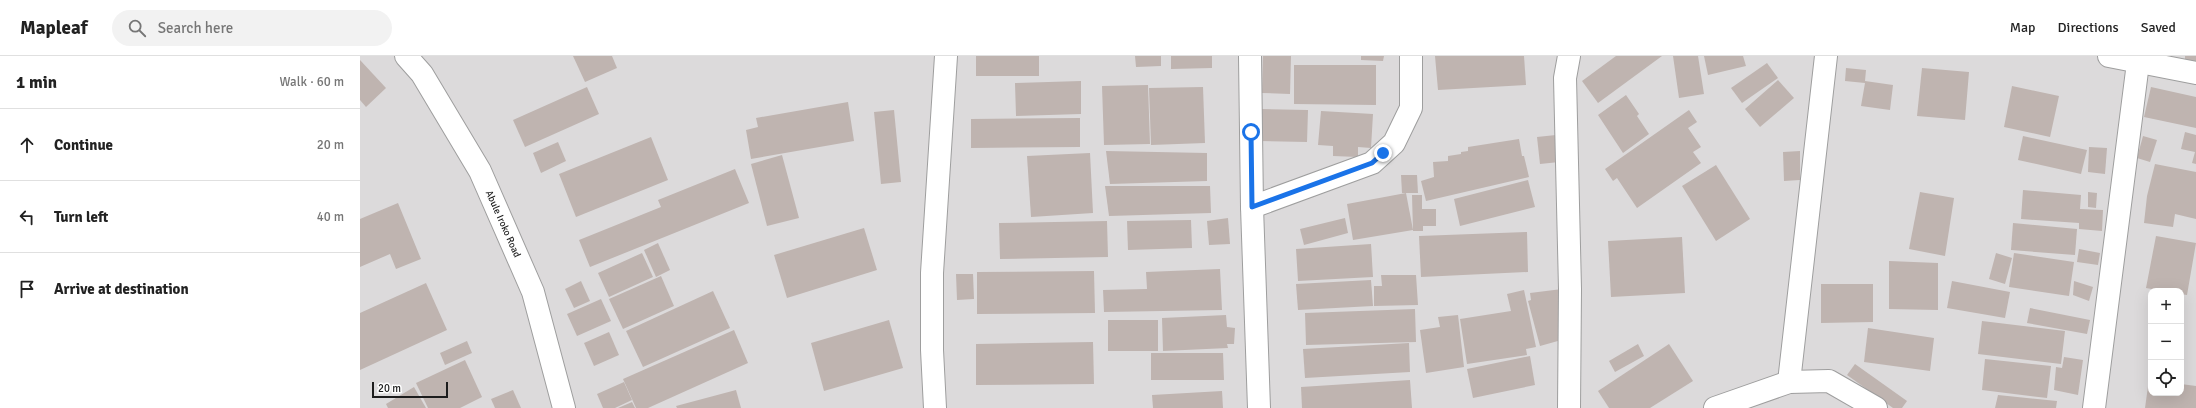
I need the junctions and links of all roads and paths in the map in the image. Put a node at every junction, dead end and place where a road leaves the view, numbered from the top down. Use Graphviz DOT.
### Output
graph roads {
  1 [pos="406,56"];
  2 [pos="946,56"];
  3 [pos="1250,56"];
  4 [pos="1411,56"];
  5 [pos="1569,56"];
  6 [pos="1826,56"];
  7 [pos="2108,56"];
  8 [pos="2138,63"];
  9 [pos="2196,73"];
  10 [pos="1252,207"];
  11 [pos="1789,382"];
  12 [pos="564,408"];
  13 [pos="935,408"];
  14 [pos="1259,408"];
  15 [pos="1569,408"];
  16 [pos="1715,408"];
  17 [pos="1876,408"];
  18 [pos="2094,408"];
  1 -- 12 [label="street, Abule Iroko Road"];
  2 -- 13 [label="street"];
  3 -- 10 [label="street"];
  4 -- 10 [label="street"];
  5 -- 15 [label="street"];
  6 -- 11 [label="street"];
  7 -- 8 [label="street"];
  8 -- 9 [label="street"];
  8 -- 18 [label="street"];
  10 -- 14 [label="street"];
  11 -- 16 [label="street"];
  11 -- 17 [label="street"];
}
